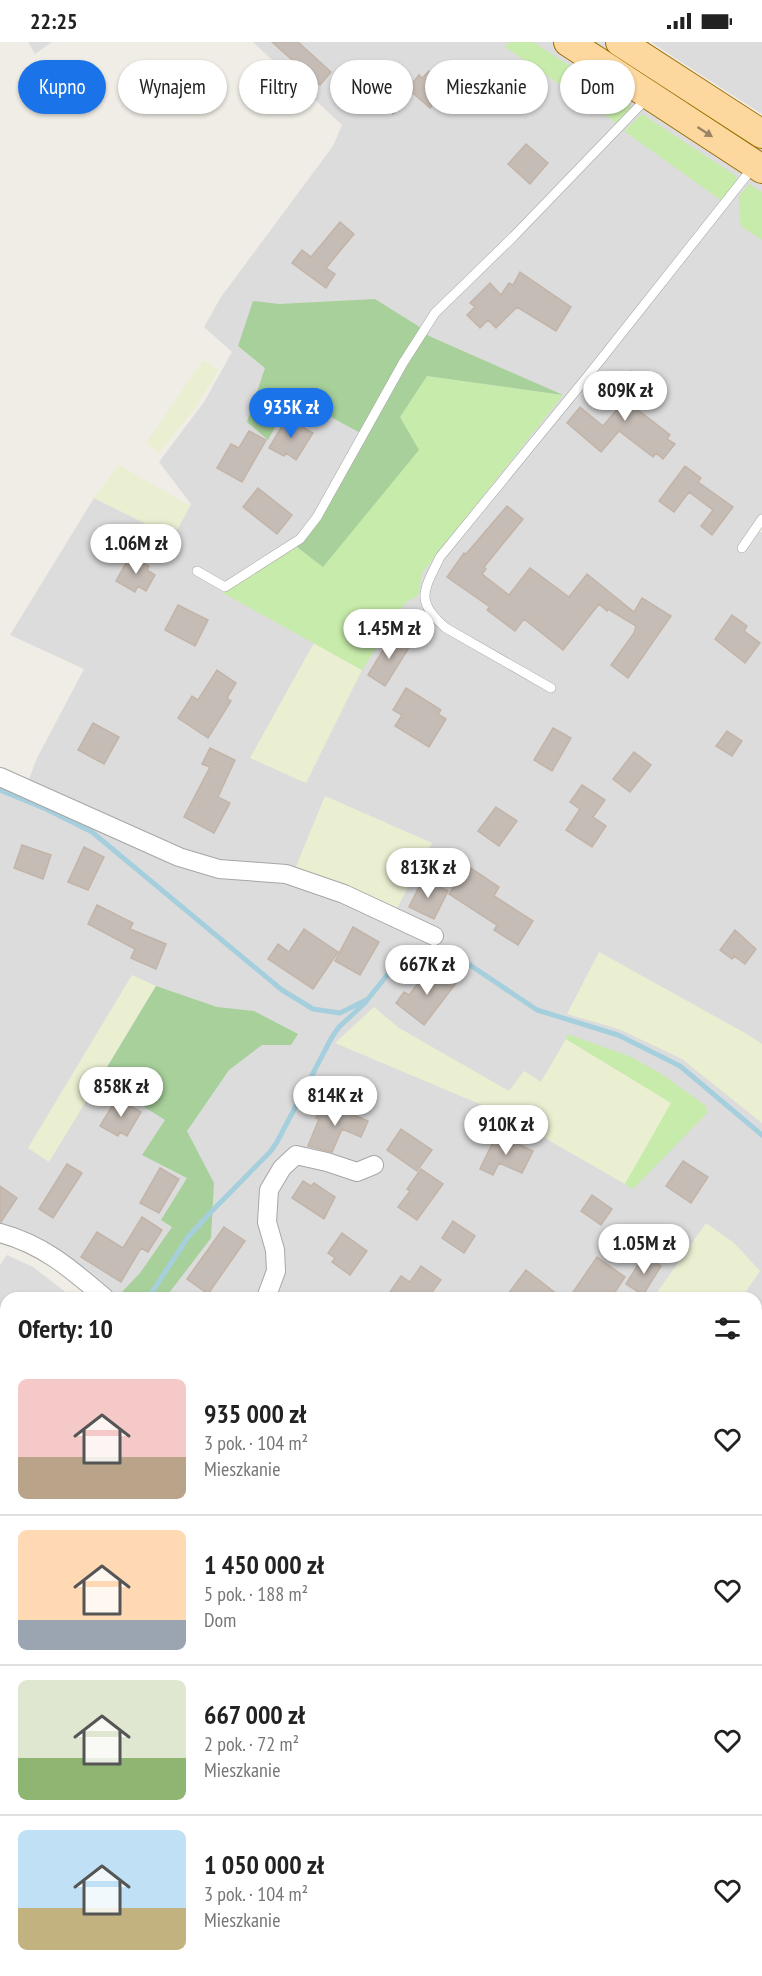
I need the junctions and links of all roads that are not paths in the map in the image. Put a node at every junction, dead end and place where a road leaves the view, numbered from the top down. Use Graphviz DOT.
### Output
graph roads {
  1 [pos="568,42"];
  2 [pos="620,42"];
  3 [pos="650,95"];
  4 [pos="762,134"];
  5 [pos="759,166"];
  6 [pos="762,519"];
  7 [pos="742,548"];
  8 [pos="197,571"];
  9 [pos="551,688"];
  10 [pos="0,777"];
  11 [pos="434,936"];
  12 [pos="374,1165"];
  13 [pos="0,1233"];
  14 [pos="98,1292"];
  15 [pos="268,1292"];
  1 -- 3 [label="main road"];
  2 -- 4 [label="main road"];
  3 -- 5 [label="main road, one-way"];
  3 -- 8 [label="lane"];
  5 -- 9 [label="lane"];
  6 -- 7 [label="lane"];
  10 -- 11 [label="street"];
  12 -- 15 [label="street"];
  13 -- 14 [label="street"];
}
